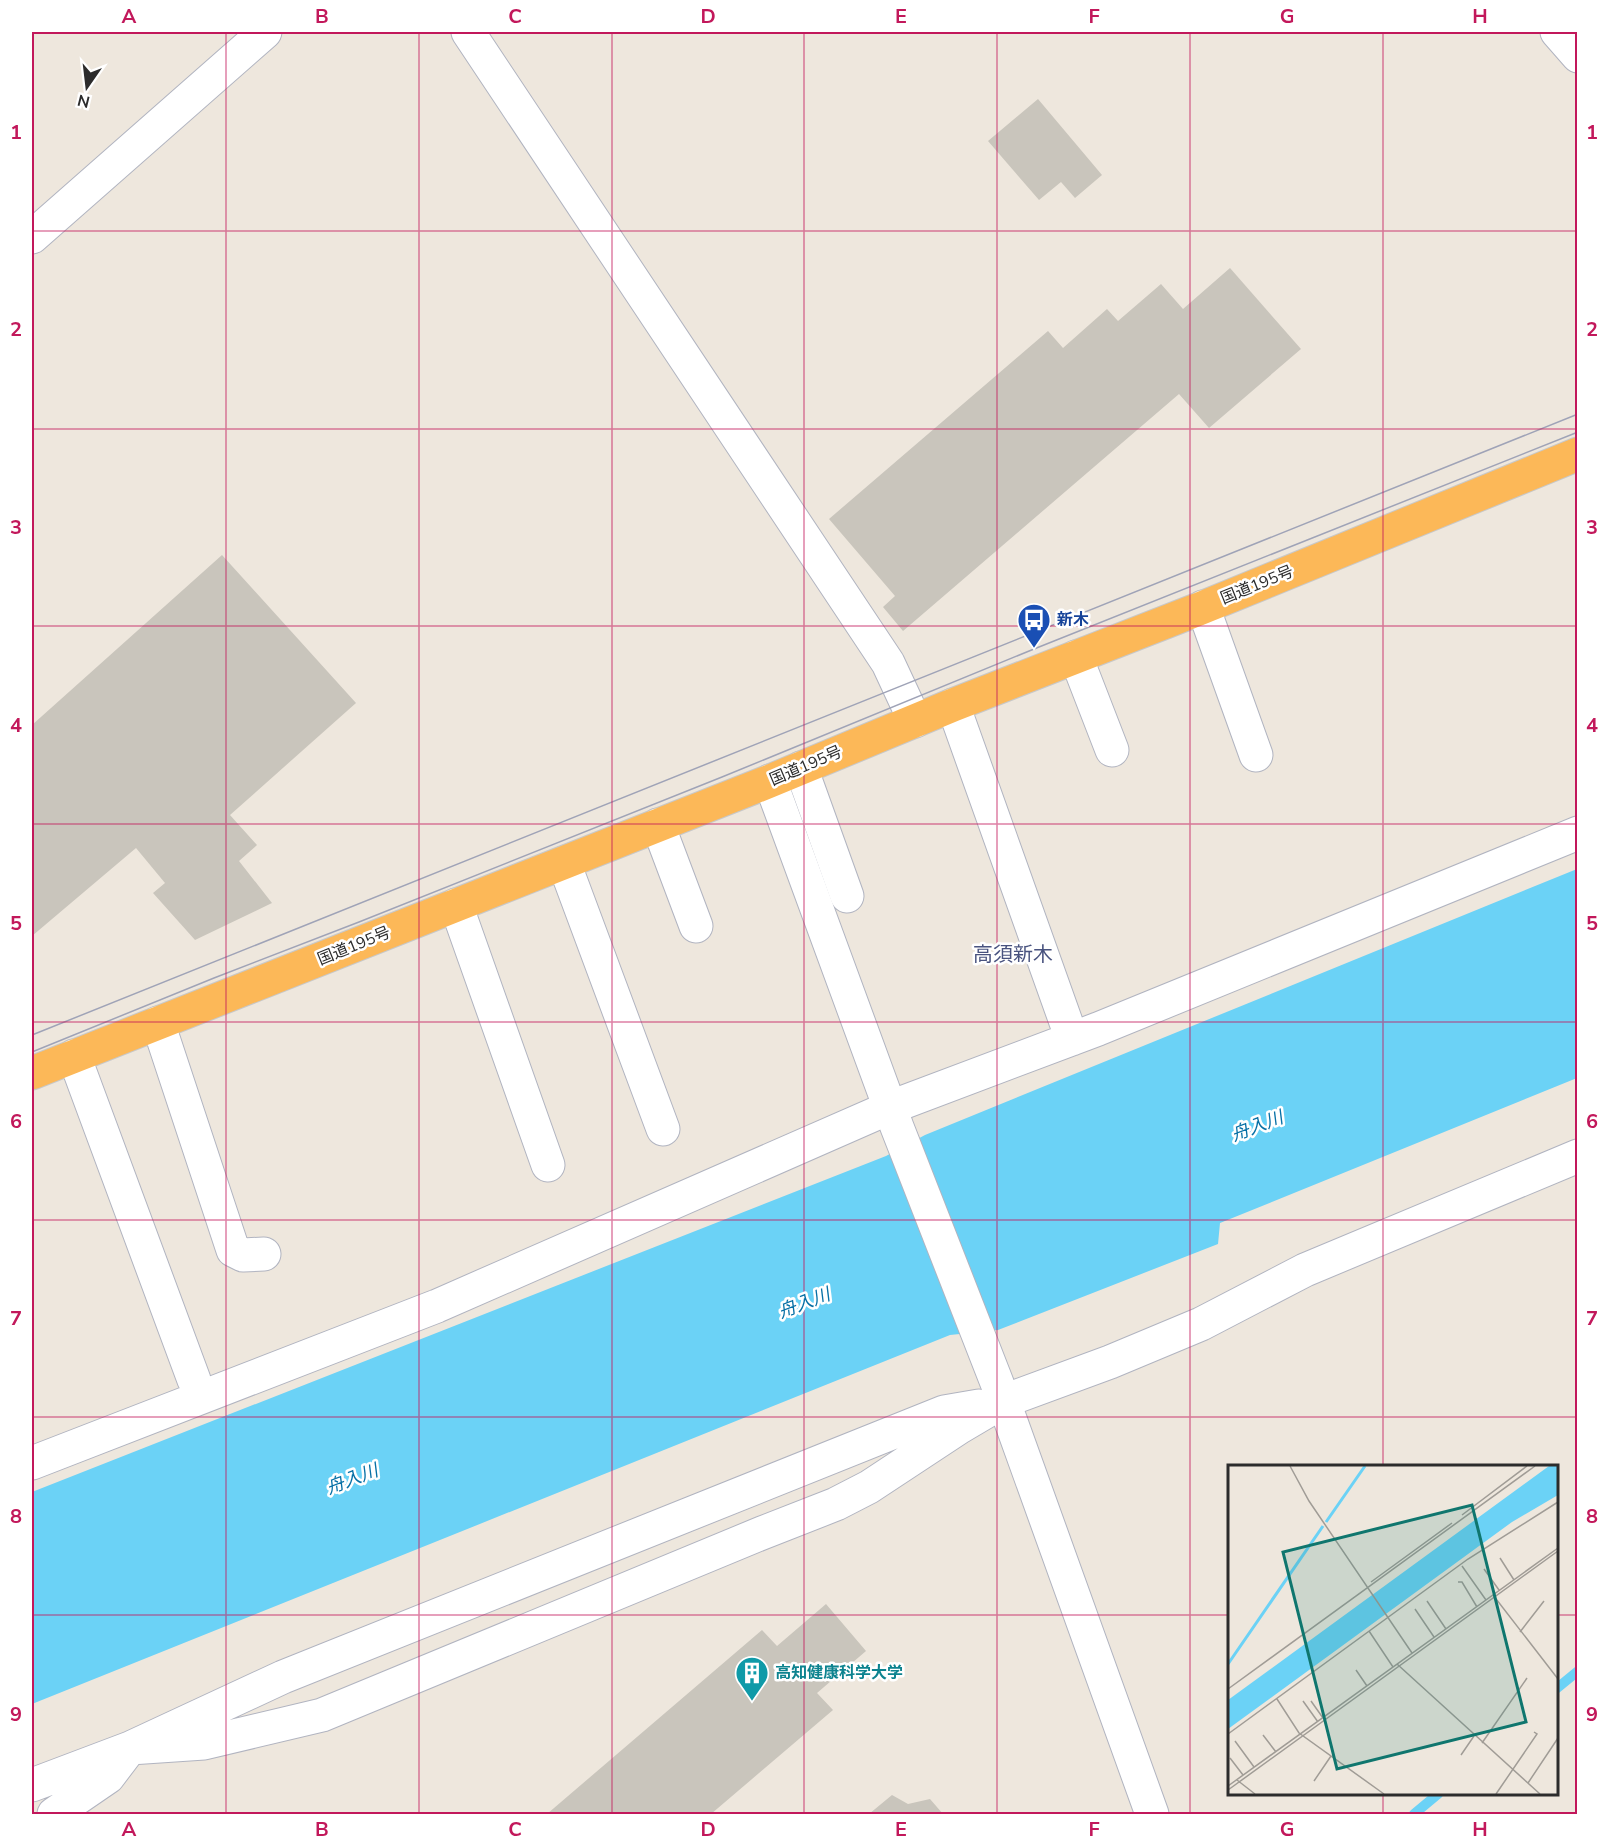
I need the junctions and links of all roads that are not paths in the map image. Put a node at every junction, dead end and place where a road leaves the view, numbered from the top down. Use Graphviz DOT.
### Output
graph roads {
  1 [pos="265,32"];
  2 [pos="468,32"];
  3 [pos="1557,32"];
  4 [pos="1578,56"];
  5 [pos="32,237"];
  6 [pos="1578,454"];
  7 [pos="1203,607"];
  8 [pos="1076,657"];
  9 [pos="953,705"];
  10 [pos="915,721"];
  11 [pos="1112,750"];
  12 [pos="1256,755"];
  13 [pos="801,768"];
  14 [pos="770,781"];
  15 [pos="649,828"];
  16 [pos="1578,833"];
  17 [pos="564,863"];
  18 [pos="847,896"];
  19 [pos="456,905"];
  20 [pos="686,928"];
  21 [pos="158,1023"];
  22 [pos="1072,1039"];
  23 [pos="74,1056"];
  24 [pos="32,1073"];
  25 [pos="894,1117"];
  26 [pos="663,1129"];
  27 [pos="1578,1156"];
  28 [pos="548,1165"];
  29 [pos="264,1254"];
  30 [pos="194,1380"];
  31 [pos="1001,1392"];
  32 [pos="32,1463"];
  33 [pos="130,1748"];
  34 [pos="32,1785"];
  35 [pos="54,1815"];
  36 [pos="1152,1815"];
  1 -- 5 [label="street"];
  2 -- 10 [label="street"];
  3 -- 4 [label="street"];
  6 -- 7 [label="highway, 国道195号"];
  7 -- 8 [label="highway, 国道195号"];
  7 -- 12 [label="street"];
  8 -- 9 [label="highway, 国道195号"];
  8 -- 11 [label="street"];
  9 -- 10 [label="highway, 国道195号"];
  9 -- 22 [label="street"];
  10 -- 13 [label="highway, 国道195号"];
  13 -- 14 [label="highway, 国道195号"];
  13 -- 18 [label="street"];
  14 -- 15 [label="highway, 国道195号"];
  14 -- 25 [label="street"];
  15 -- 17 [label="highway, 国道195号"];
  15 -- 20 [label="street"];
  16 -- 22 [label="street"];
  17 -- 19 [label="highway, 国道195号"];
  17 -- 26 [label="street"];
  19 -- 21 [label="highway, 国道195号"];
  19 -- 28 [label="street"];
  21 -- 23 [label="highway, 国道195号"];
  21 -- 29 [label="street"];
  22 -- 25 [label="street"];
  23 -- 24 [label="highway, 国道195号"];
  23 -- 30 [label="street"];
  25 -- 31 [label="street"];
  25 -- 32 [label="street"];
  27 -- 31 [label="street"];
  31 -- 33 [label="street"];
  31 -- 33 [label="street"];
  31 -- 36 [label="street"];
  33 -- 34 [label="street"];
  33 -- 35 [label="street"];
}
